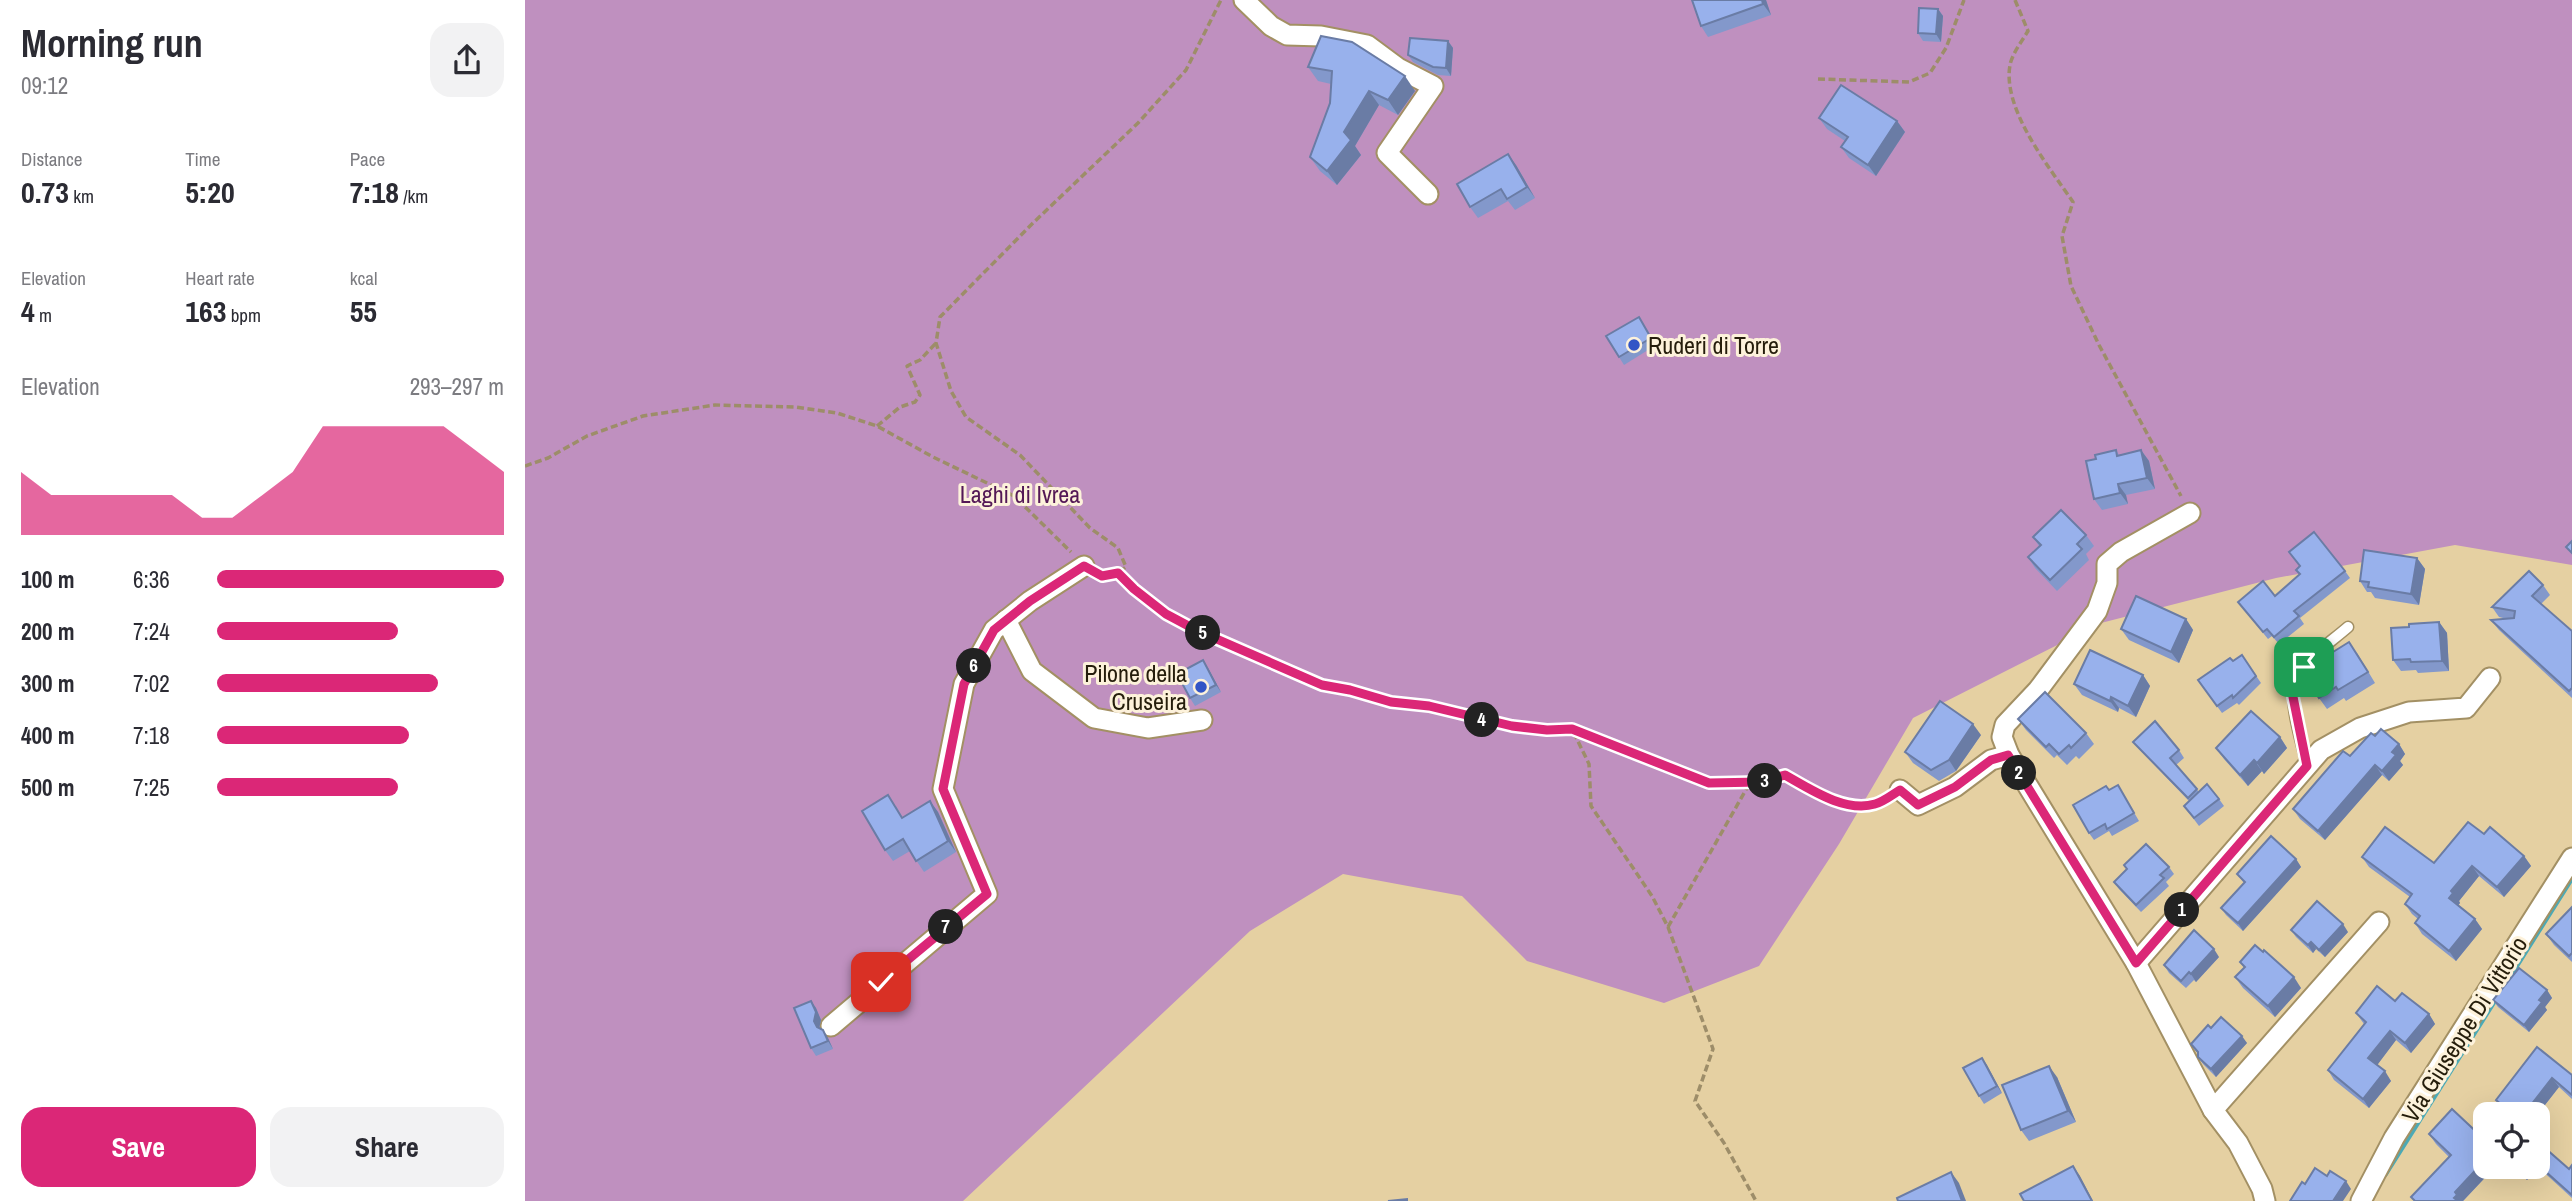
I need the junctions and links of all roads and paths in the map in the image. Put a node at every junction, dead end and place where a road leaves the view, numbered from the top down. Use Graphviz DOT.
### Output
graph roads {
  1 [pos="1221,0"];
  2 [pos="1244,0"];
  3 [pos="1964,0"];
  4 [pos="2015,0"];
  5 [pos="1818,79"];
  6 [pos="1428,194"];
  7 [pos="936,343"];
  8 [pos="877,426"];
  9 [pos="525,466"];
  10 [pos="2190,513"];
  11 [pos="1084,566"];
  12 [pos="1118,573"];
  13 [pos="1006,620"];
  14 [pos="2349,626"];
  15 [pos="2490,678"];
  16 [pos="1202,720"];
  17 [pos="1572,729"];
  18 [pos="2008,755"];
  19 [pos="2307,766"];
  20 [pos="1756,772"];
  21 [pos="1750,782"];
  22 [pos="1900,790"];
  23 [pos="2572,859"];
  24 [pos="2379,922"];
  25 [pos="1668,928"];
  26 [pos="2136,963"];
  27 [pos="831,1027"];
  28 [pos="2213,1110"];
  29 [pos="1756,1201"];
  30 [pos="2265,1201"];
  31 [pos="2361,1201"];
  1 -- 7 [label="path"];
  2 -- 6 [label="street"];
  3 -- 5 [label="path"];
  4 -- 10 [label="path"];
  7 -- 8 [label="path"];
  7 -- 12 [label="path"];
  8 -- 9 [label="path"];
  8 -- 11 [label="path"];
  10 -- 18 [label="street"];
  11 -- 12 [label="path"];
  11 -- 13 [label="street"];
  12 -- 17 [label="path"];
  13 -- 16 [label="street"];
  13 -- 27 [label="street"];
  14 -- 19 [label="lane"];
  15 -- 19 [label="street"];
  17 -- 21 [label="path"];
  17 -- 25 [label="path"];
  18 -- 22 [label="street"];
  18 -- 26 [label="street"];
  19 -- 26 [label="street"];
  20 -- 21 [label="path"];
  21 -- 22 [label="path"];
  21 -- 25 [label="path"];
  23 -- 31 [label="street, Via Giuseppe Di Vittorio"];
  24 -- 28 [label="street"];
  25 -- 29 [label="path"];
  26 -- 28 [label="street"];
  28 -- 30 [label="street"];
}
